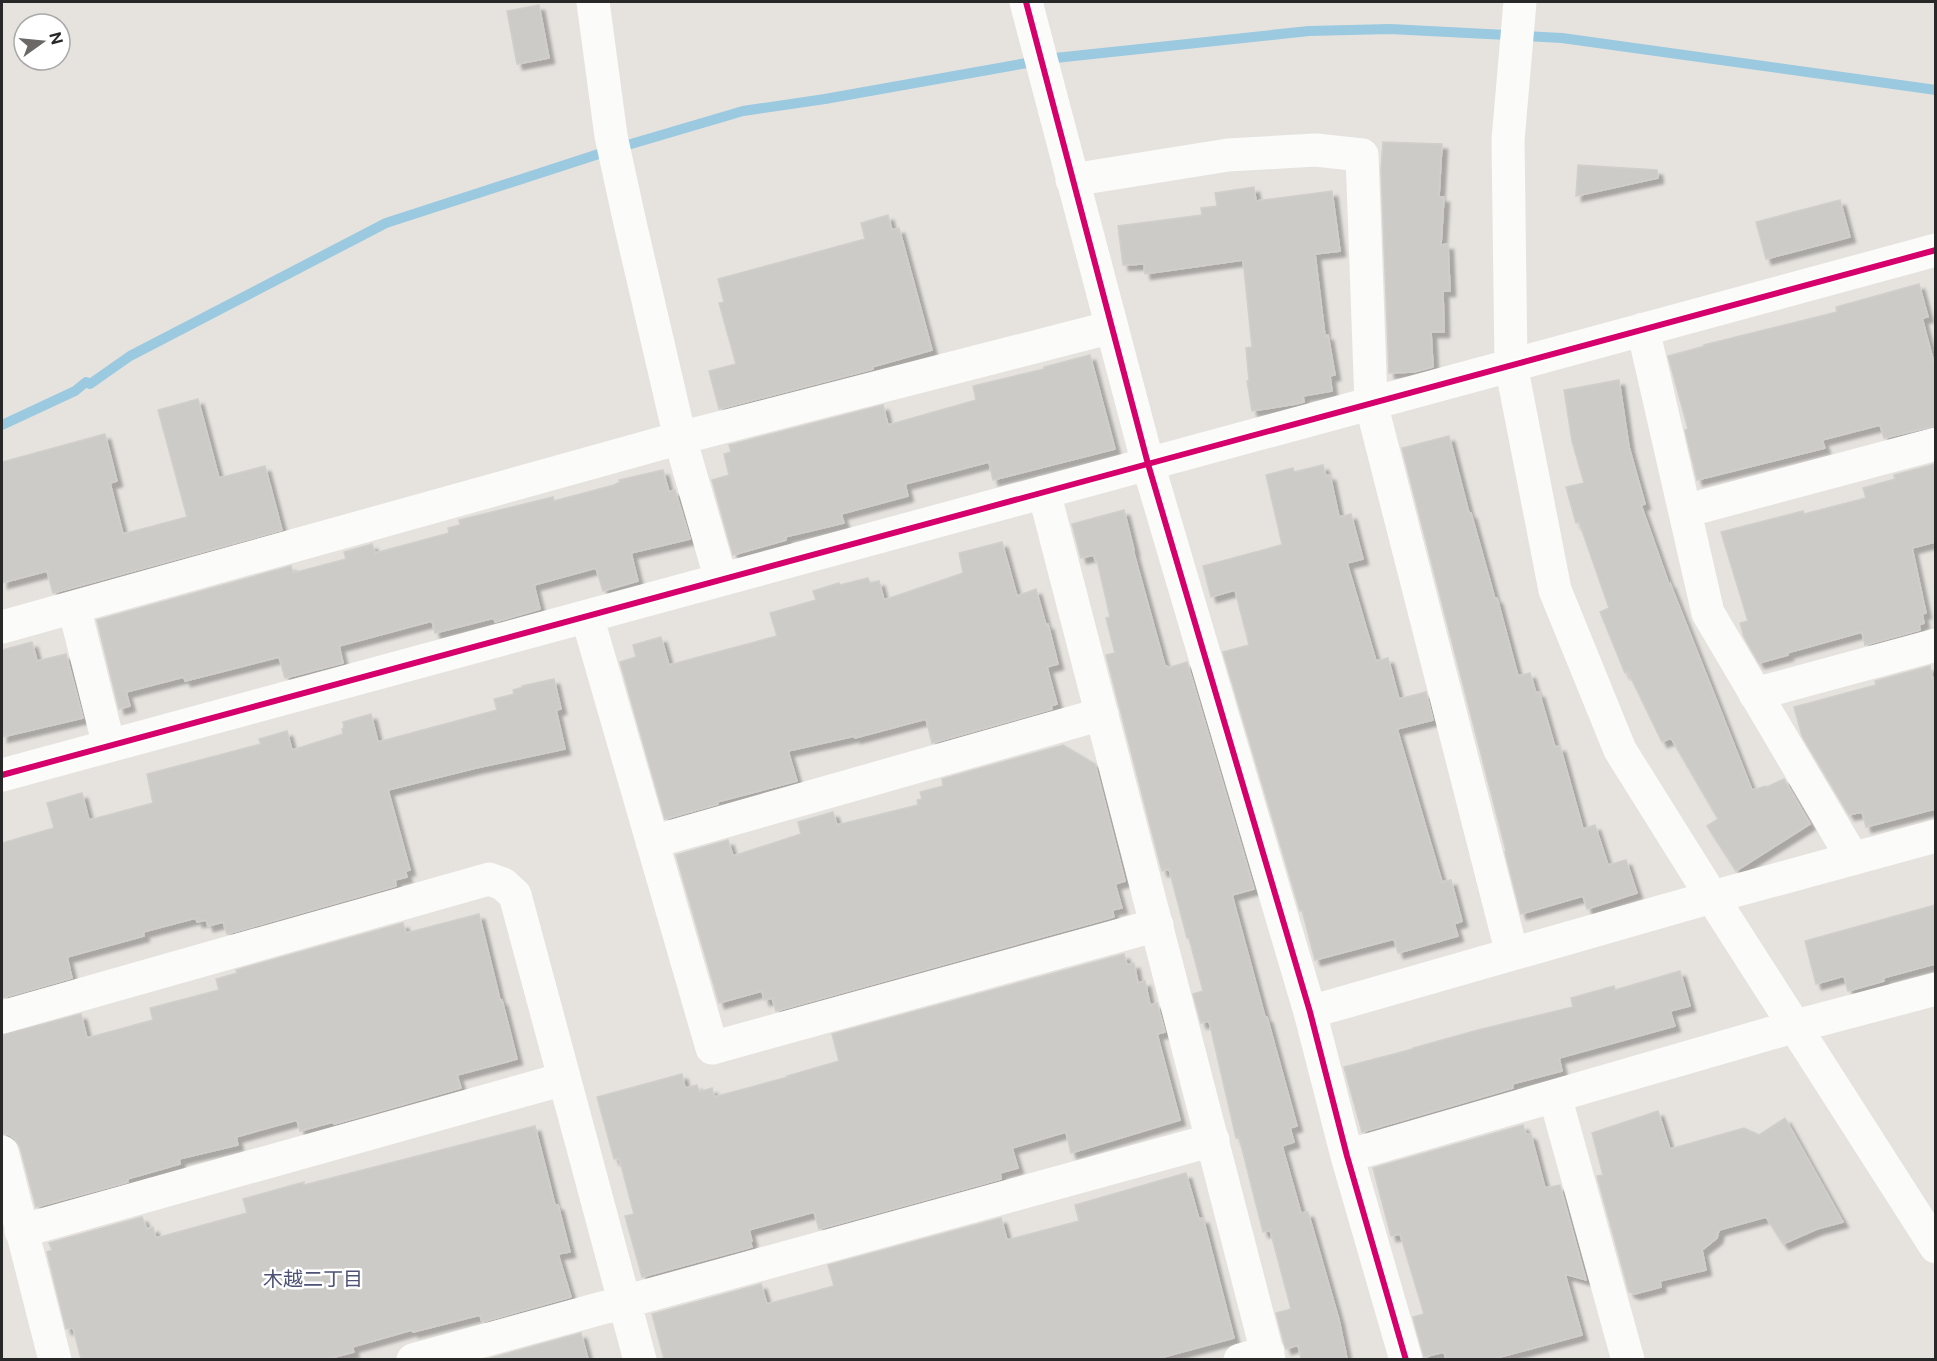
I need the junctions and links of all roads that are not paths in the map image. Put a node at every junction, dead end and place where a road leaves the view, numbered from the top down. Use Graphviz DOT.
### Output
graph roads {
  1 [pos="593,2"];
  2 [pos="1520,2"];
  3 [pos="1027,7"];
  4 [pos="1072,180"];
  5 [pos="1935,250"];
  6 [pos="1112,327"];
  7 [pos="1643,329"];
  8 [pos="1511,365"];
  9 [pos="1371,403"];
  10 [pos="680,438"];
  11 [pos="1935,444"];
  12 [pos="1148,464"];
  13 [pos="1044,492"];
  14 [pos="1685,511"];
  15 [pos="721,580"];
  16 [pos="74,607"];
  17 [pos="587,616"];
  18 [pos="2,627"];
  19 [pos="1935,645"];
  20 [pos="1755,694"];
  21 [pos="1102,714"];
  22 [pos="109,746"];
  23 [pos="2,775"];
  24 [pos="1935,836"];
  25 [pos="652,842"];
  26 [pos="1853,859"];
  27 [pos="1712,897"];
  28 [pos="1157,925"];
  29 [pos="1512,954"];
  30 [pos="1935,989"];
  31 [pos="1310,1012"];
  32 [pos="2,1017"];
  33 [pos="1796,1026"];
  34 [pos="564,1079"];
  35 [pos="1555,1096"];
  36 [pos="1213,1140"];
  37 [pos="2,1152"];
  38 [pos="1347,1156"];
  39 [pos="21,1231"];
  40 [pos="1935,1247"];
  41 [pos="624,1301"];
  42 [pos="1259,1357"];
  43 [pos="55,1359"];
  44 [pos="413,1359"];
  45 [pos="640,1359"];
  46 [pos="1406,1359"];
  47 [pos="1628,1359"];
  1 -- 10 [label="street"];
  2 -- 8 [label="street"];
  3 -- 4 [label="street"];
  4 -- 6 [label="street"];
  4 -- 9 [label="street"];
  5 -- 7 [label="street"];
  6 -- 10 [label="street"];
  6 -- 12 [label="street"];
  7 -- 8 [label="street"];
  7 -- 14 [label="street"];
  8 -- 9 [label="street"];
  8 -- 27 [label="street"];
  9 -- 12 [label="street"];
  9 -- 29 [label="street"];
  10 -- 15 [label="street"];
  10 -- 16 [label="street"];
  11 -- 14 [label="street"];
  12 -- 13 [label="street"];
  12 -- 31 [label="street"];
  13 -- 15 [label="street"];
  13 -- 21 [label="street"];
  14 -- 20 [label="street"];
  15 -- 17 [label="street"];
  16 -- 18 [label="street"];
  16 -- 22 [label="street"];
  17 -- 22 [label="street"];
  17 -- 25 [label="street"];
  19 -- 20 [label="street"];
  20 -- 26 [label="street"];
  21 -- 25 [label="street"];
  21 -- 28 [label="street"];
  22 -- 23 [label="street"];
  24 -- 26 [label="street"];
  25 -- 28 [label="street"];
  26 -- 27 [label="street"];
  27 -- 29 [label="street"];
  27 -- 33 [label="street"];
  28 -- 36 [label="street"];
  29 -- 31 [label="street"];
  30 -- 33 [label="street"];
  31 -- 38 [label="street"];
  32 -- 34 [label="street"];
  33 -- 35 [label="street"];
  33 -- 40 [label="street"];
  34 -- 39 [label="street"];
  34 -- 41 [label="street"];
  35 -- 38 [label="street"];
  35 -- 47 [label="street"];
  36 -- 41 [label="street"];
  36 -- 42 [label="street"];
  37 -- 39 [label="street"];
  38 -- 46 [label="street"];
  39 -- 43 [label="street"];
  41 -- 44 [label="street"];
  41 -- 45 [label="street"];
}
